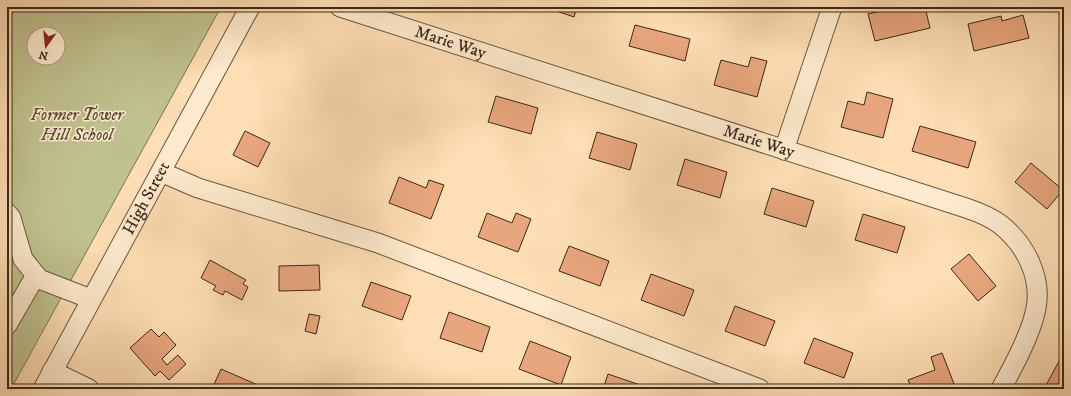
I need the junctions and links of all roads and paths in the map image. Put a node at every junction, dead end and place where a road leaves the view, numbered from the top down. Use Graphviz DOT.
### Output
graph roads {
  1 [pos="250,7"];
  2 [pos="340,7"];
  3 [pos="832,7"];
  4 [pos="784,150"];
  5 [pos="161,172"];
  6 [pos="7,213"];
  7 [pos="36,275"];
  8 [pos="91,299"];
  9 [pos="7,325"];
  10 [pos="52,371"];
  11 [pos="43,389"];
  12 [pos="89,389"];
  13 [pos="760,389"];
  14 [pos="1001,389"];
  1 -- 5 [label="street, High Street"];
  2 -- 4 [label="street, Marie Way"];
  3 -- 4 [label="street"];
  4 -- 14 [label="street, Marie Way"];
  5 -- 8 [label="street, High Street"];
  5 -- 13 [label="street"];
  6 -- 7 [label="street"];
  7 -- 8 [label="street"];
  7 -- 9 [label="street"];
  8 -- 10 [label="street, High Street"];
  10 -- 11 [label="street, High Street"];
  10 -- 12 [label="street"];
}
